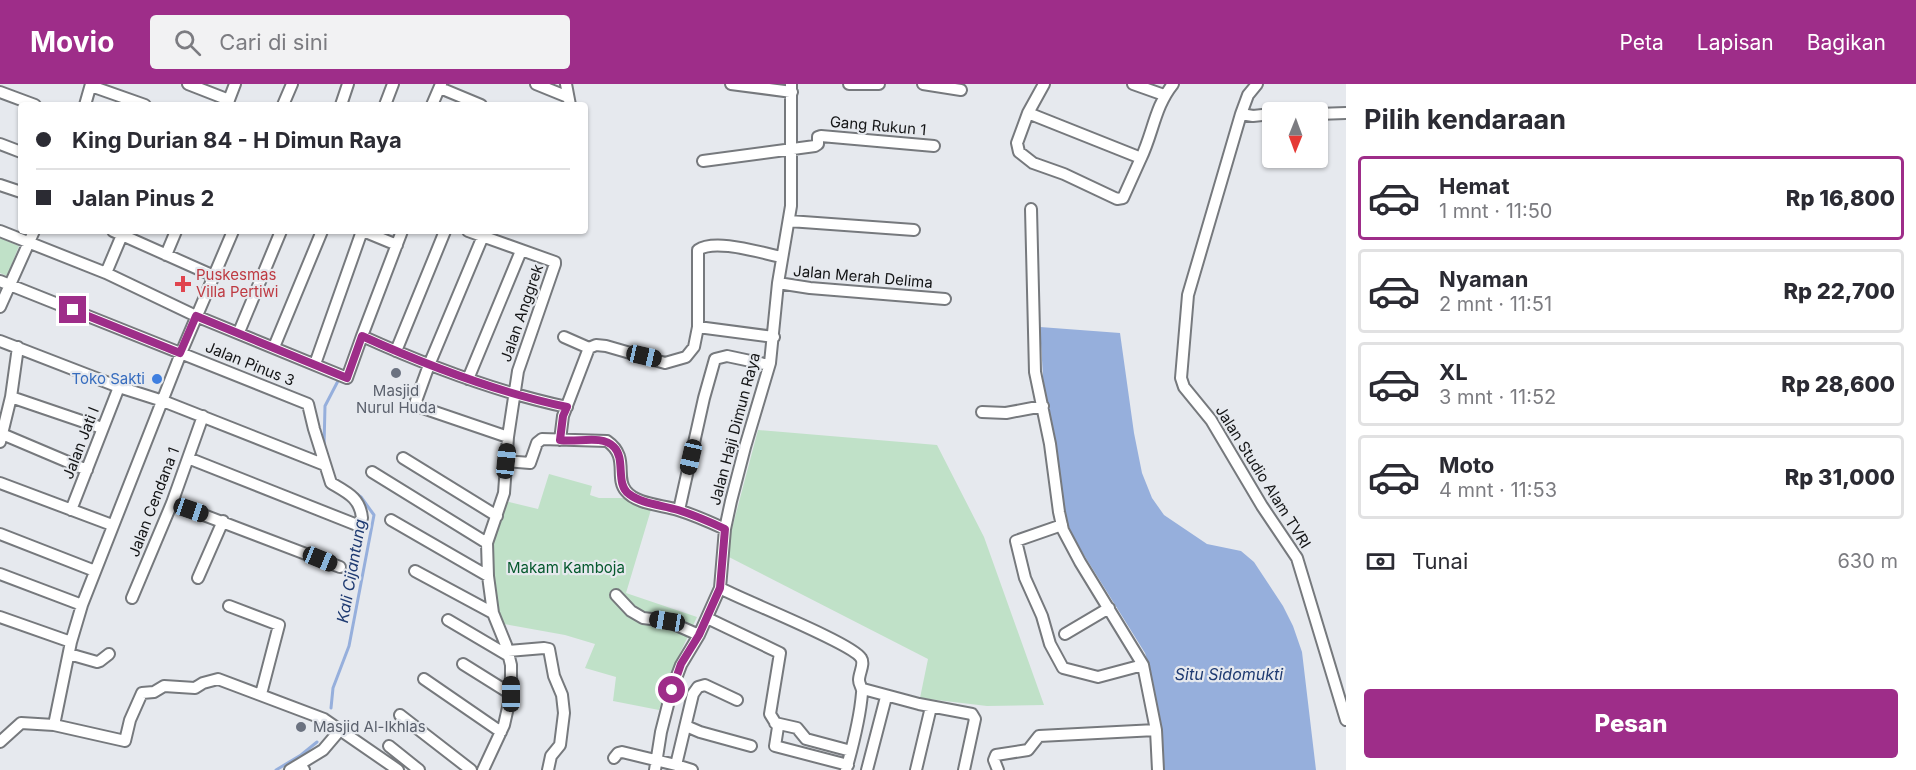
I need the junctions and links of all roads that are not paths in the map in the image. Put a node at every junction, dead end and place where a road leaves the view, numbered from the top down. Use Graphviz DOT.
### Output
graph roads {
  1 [pos="235,84"];
  2 [pos="292,84"];
  3 [pos="348,84"];
  4 [pos="393,84"];
  5 [pos="536,84"];
  6 [pos="566,84"];
  7 [pos="731,84"];
  8 [pos="849,84"];
  9 [pos="879,84"];
  10 [pos="923,84"];
  11 [pos="1044,84"];
  12 [pos="1133,84"];
  13 [pos="1173,84"];
  14 [pos="1257,84"];
  15 [pos="91,85"];
  16 [pos="192,85"];
  17 [pos="440,86"];
  18 [pos="791,88"];
  19 [pos="961,90"];
  20 [pos="0,92"];
  21 [pos="1164,94"];
  22 [pos="569,101"];
  23 [pos="27,102"];
  24 [pos="86,102"];
  25 [pos="137,102"];
  26 [pos="228,102"];
  27 [pos="284,102"];
  28 [pos="342,102"];
  29 [pos="386,102"];
  30 [pos="433,102"];
  31 [pos="475,102"];
  32 [pos="1028,113"];
  33 [pos="1241,114"];
  34 [pos="1328,114"];
  35 [pos="1346,114"];
  36 [pos="1262,115"];
  37 [pos="0,144"];
  38 [pos="934,146"];
  39 [pos="18,151"];
  40 [pos="791,151"];
  41 [pos="1141,158"];
  42 [pos="703,161"];
  43 [pos="0,184"];
  44 [pos="18,191"];
  45 [pos="1031,209"];
  46 [pos="789,221"];
  47 [pos="914,230"];
  48 [pos="0,231"];
  49 [pos="32,234"];
  50 [pos="118,234"];
  51 [pos="120,234"];
  52 [pos="175,234"];
  53 [pos="232,234"];
  54 [pos="280,234"];
  55 [pos="321,234"];
  56 [pos="362,234"];
  57 [pos="370,234"];
  58 [pos="401,234"];
  59 [pos="444,234"];
  60 [pos="477,234"];
  61 [pos="483,236"];
  62 [pos="28,242"];
  63 [pos="397,245"];
  64 [pos="521,251"];
  65 [pos="166,255"];
  66 [pos="782,256"];
  67 [pos="106,273"];
  68 [pos="214,276"];
  69 [pos="4,283"];
  70 [pos="778,284"];
  71 [pos="945,299"];
  72 [pos="0,307"];
  73 [pos="196,316"];
  74 [pos="699,327"];
  75 [pos="239,332"];
  76 [pos="362,336"];
  77 [pos="564,337"];
  78 [pos="774,337"];
  79 [pos="0,341"];
  80 [pos="18,347"];
  81 [pos="274,347"];
  82 [pos="589,348"];
  83 [pos="396,351"];
  84 [pos="180,353"];
  85 [pos="315,364"];
  86 [pos="429,365"];
  87 [pos="770,366"];
  88 [pos="468,379"];
  89 [pos="119,387"];
  90 [pos="522,395"];
  91 [pos="10,397"];
  92 [pos="163,401"];
  93 [pos="1043,406"];
  94 [pos="567,407"];
  95 [pos="982,412"];
  96 [pos="203,417"];
  97 [pos="3,418"];
  98 [pos="102,428"];
  99 [pos="508,437"];
  100 [pos="1,438"];
  101 [pos="560,440"];
  102 [pos="188,458"];
  103 [pos="403,458"];
  104 [pos="506,461"];
  105 [pos="325,465"];
  106 [pos="87,470"];
  107 [pos="372,472"];
  108 [pos="0,483"];
  109 [pos="172,503"];
  110 [pos="71,510"];
  111 [pos="679,510"];
  112 [pos="497,516"];
  113 [pos="391,520"];
  114 [pos="223,521"];
  115 [pos="112,525"];
  116 [pos="1062,525"];
  117 [pos="725,529"];
  118 [pos="0,534"];
  119 [pos="487,543"];
  120 [pos="339,567"];
  121 [pos="415,571"];
  122 [pos="95,572"];
  123 [pos="0,574"];
  124 [pos="488,576"];
  125 [pos="198,578"];
  126 [pos="720,588"];
  127 [pos="616,595"];
  128 [pos="132,598"];
  129 [pos="82,606"];
  130 [pos="229,606"];
  131 [pos="1109,608"];
  132 [pos="493,613"];
  133 [pos="0,617"];
  134 [pos="707,618"];
  135 [pos="448,620"];
  136 [pos="1065,634"];
  137 [pos="699,635"];
  138 [pos="71,642"];
  139 [pos="508,653"];
  140 [pos="69,654"];
  141 [pos="109,654"];
  142 [pos="463,664"];
  143 [pos="1143,665"];
  144 [pos="424,679"];
  145 [pos="863,690"];
  146 [pos="261,694"];
  147 [pos="511,694"];
  148 [pos="886,697"];
  149 [pos="737,700"];
  150 [pos="931,707"];
  151 [pos="400,715"];
  152 [pos="1346,720"];
  153 [pos="775,723"];
  154 [pos="54,725"];
  155 [pos="686,726"];
  156 [pos="337,728"];
  157 [pos="1156,730"];
  158 [pos="501,732"];
  159 [pos="0,742"];
  160 [pos="389,746"];
  161 [pos="751,746"];
  162 [pos="851,751"];
  163 [pos="614,758"];
  164 [pos="656,765"];
  165 [pos="676,765"];
  166 [pos="302,767"];
  167 [pos="847,767"];
  168 [pos="290,770"];
  169 [pos="398,770"];
  170 [pos="419,770"];
  171 [pos="471,770"];
  172 [pos="483,770"];
  173 [pos="548,770"];
  174 [pos="692,770"];
  175 [pos="867,770"];
  176 [pos="916,770"];
  177 [pos="964,770"];
  178 [pos="998,770"];
  179 [pos="1158,770"];
  1 -- 26 [label="street"];
  2 -- 27 [label="street"];
  3 -- 28 [label="street"];
  4 -- 29 [label="street"];
  5 -- 22 [label="street"];
  6 -- 22 [label="street"];
  7 -- 18 [label="street"];
  8 -- 9 [label="street"];
  10 -- 19 [label="street"];
  11 -- 32 [label="street"];
  12 -- 21 [label="street"];
  13 -- 21 [label="street"];
  14 -- 33 [label="street, Jalan Studio Alam TVRI"];
  15 -- 24 [label="street"];
  15 -- 25 [label="street"];
  16 -- 26 [label="street"];
  17 -- 30 [label="street"];
  17 -- 31 [label="street"];
  18 -- 40 [label="street, Jalan Haji Dimun Raya"];
  20 -- 23 [label="street"];
  21 -- 41 [label="street"];
  32 -- 41 [label="street"];
  32 -- 41 [label="street"];
  33 -- 36 [label="street"];
  33 -- 152 [label="street, Jalan Studio Alam TVRI"];
  34 -- 35 [label="street"];
  37 -- 39 [label="street"];
  38 -- 40 [label="street, Gang Rukun 1"];
  40 -- 42 [label="street"];
  40 -- 46 [label="street, Jalan Haji Dimun Raya"];
  43 -- 44 [label="street"];
  45 -- 93 [label="street"];
  46 -- 47 [label="street"];
  46 -- 66 [label="street, Jalan Haji Dimun Raya"];
  48 -- 62 [label="street"];
  49 -- 62 [label="street"];
  50 -- 67 [label="street"];
  51 -- 65 [label="street"];
  52 -- 65 [label="street"];
  53 -- 68 [label="street"];
  54 -- 75 [label="street"];
  55 -- 81 [label="street"];
  56 -- 85 [label="street"];
  57 -- 63 [label="street"];
  58 -- 63 [label="street"];
  59 -- 83 [label="street"];
  60 -- 61 [label="street, Jalan Anggrek"];
  61 -- 64 [label="street, Jalan Anggrek"];
  61 -- 86 [label="street"];
  62 -- 67 [label="street"];
  62 -- 69 [label="street"];
  63 -- 76 [label="street"];
  64 -- 88 [label="street"];
  64 -- 90 [label="street, Jalan Anggrek"];
  65 -- 68 [label="street"];
  66 -- 70 [label="street, Jalan Haji Dimun Raya"];
  66 -- 74 [label="street"];
  67 -- 73 [label="street"];
  68 -- 73 [label="street"];
  69 -- 72 [label="street"];
  69 -- 84 [label="street, Jalan Pinus 3"];
  70 -- 71 [label="street, Jalan Merah Delima"];
  70 -- 78 [label="street, Jalan Haji Dimun Raya"];
  73 -- 75 [label="street"];
  73 -- 84 [label="street"];
  74 -- 78 [label="street"];
  74 -- 82 [label="street"];
  75 -- 81 [label="street"];
  76 -- 83 [label="street"];
  76 -- 85 [label="street"];
  77 -- 82 [label="street"];
  78 -- 87 [label="street, Jalan Haji Dimun Raya"];
  79 -- 80 [label="street"];
  80 -- 89 [label="street"];
  80 -- 91 [label="street"];
  81 -- 85 [label="street"];
  82 -- 94 [label="street"];
  83 -- 86 [label="street"];
  84 -- 92 [label="street"];
  84 -- 105 [label="street, Jalan Pinus 3"];
  86 -- 88 [label="street"];
  86 -- 99 [label="street"];
  87 -- 111 [label="street"];
  87 -- 117 [label="street, Jalan Haji Dimun Raya"];
  88 -- 90 [label="street"];
  89 -- 92 [label="street"];
  89 -- 98 [label="street, Jalan Jati I"];
  90 -- 94 [label="street"];
  90 -- 99 [label="street"];
  91 -- 97 [label="street"];
  91 -- 98 [label="street"];
  92 -- 96 [label="street"];
  92 -- 115 [label="street"];
  93 -- 95 [label="street"];
  93 -- 116 [label="street"];
  94 -- 101 [label="street"];
  96 -- 102 [label="street, Jalan Cendana 1"];
  96 -- 105 [label="street"];
  97 -- 100 [label="street"];
  98 -- 106 [label="street, Jalan Jati I"];
  99 -- 104 [label="street"];
  100 -- 106 [label="street"];
  101 -- 104 [label="street"];
  101 -- 111 [label="street"];
  102 -- 105 [label="street"];
  102 -- 109 [label="street, Jalan Cendana 1"];
  103 -- 112 [label="street"];
  104 -- 112 [label="street"];
  106 -- 110 [label="street, Jalan Jati I"];
  107 -- 119 [label="street"];
  108 -- 110 [label="street"];
  109 -- 114 [label="street"];
  109 -- 128 [label="street, Jalan Cendana 1"];
  110 -- 115 [label="street"];
  111 -- 117 [label="street"];
  112 -- 119 [label="street"];
  113 -- 124 [label="street"];
  114 -- 120 [label="street"];
  114 -- 125 [label="street"];
  115 -- 122 [label="street"];
  116 -- 131 [label="street"];
  116 -- 143 [label="street"];
  117 -- 126 [label="street, Jalan Haji Dimun Raya"];
  118 -- 122 [label="street"];
  119 -- 124 [label="street"];
  121 -- 132 [label="street"];
  122 -- 129 [label="street"];
  123 -- 129 [label="street"];
  124 -- 132 [label="street"];
  126 -- 134 [label="street, Jalan Haji Dimun Raya"];
  126 -- 145 [label="street"];
  127 -- 137 [label="street"];
  129 -- 138 [label="street"];
  130 -- 146 [label="street"];
  131 -- 136 [label="street"];
  131 -- 143 [label="street"];
  132 -- 139 [label="street"];
  133 -- 138 [label="street"];
  134 -- 137 [label="street, Jalan Haji Dimun Raya"];
  134 -- 153 [label="street"];
  135 -- 139 [label="street"];
  137 -- 164 [label="street, Jalan Haji Dimun Raya"];
  138 -- 140 [label="street"];
  139 -- 147 [label="street"];
  139 -- 173 [label="street"];
  140 -- 141 [label="street"];
  140 -- 154 [label="street"];
  142 -- 147 [label="street"];
  143 -- 157 [label="street"];
  144 -- 158 [label="street"];
  145 -- 148 [label="street"];
  145 -- 162 [label="street"];
  146 -- 154 [label="street"];
  146 -- 156 [label="street"];
  147 -- 158 [label="street"];
  148 -- 150 [label="street"];
  148 -- 175 [label="street"];
  149 -- 155 [label="street"];
  150 -- 176 [label="street"];
  150 -- 177 [label="street"];
  151 -- 171 [label="street"];
  153 -- 162 [label="street"];
  153 -- 167 [label="street"];
  154 -- 159 [label="street"];
  155 -- 161 [label="street"];
  155 -- 165 [label="street"];
  156 -- 166 [label="street"];
  156 -- 169 [label="street"];
  157 -- 178 [label="street"];
  157 -- 179 [label="street"];
  158 -- 172 [label="street"];
  160 -- 170 [label="street"];
  162 -- 167 [label="street"];
  163 -- 164 [label="street"];
  164 -- 165 [label="street"];
  165 -- 174 [label="street"];
  166 -- 168 [label="street"];
}
